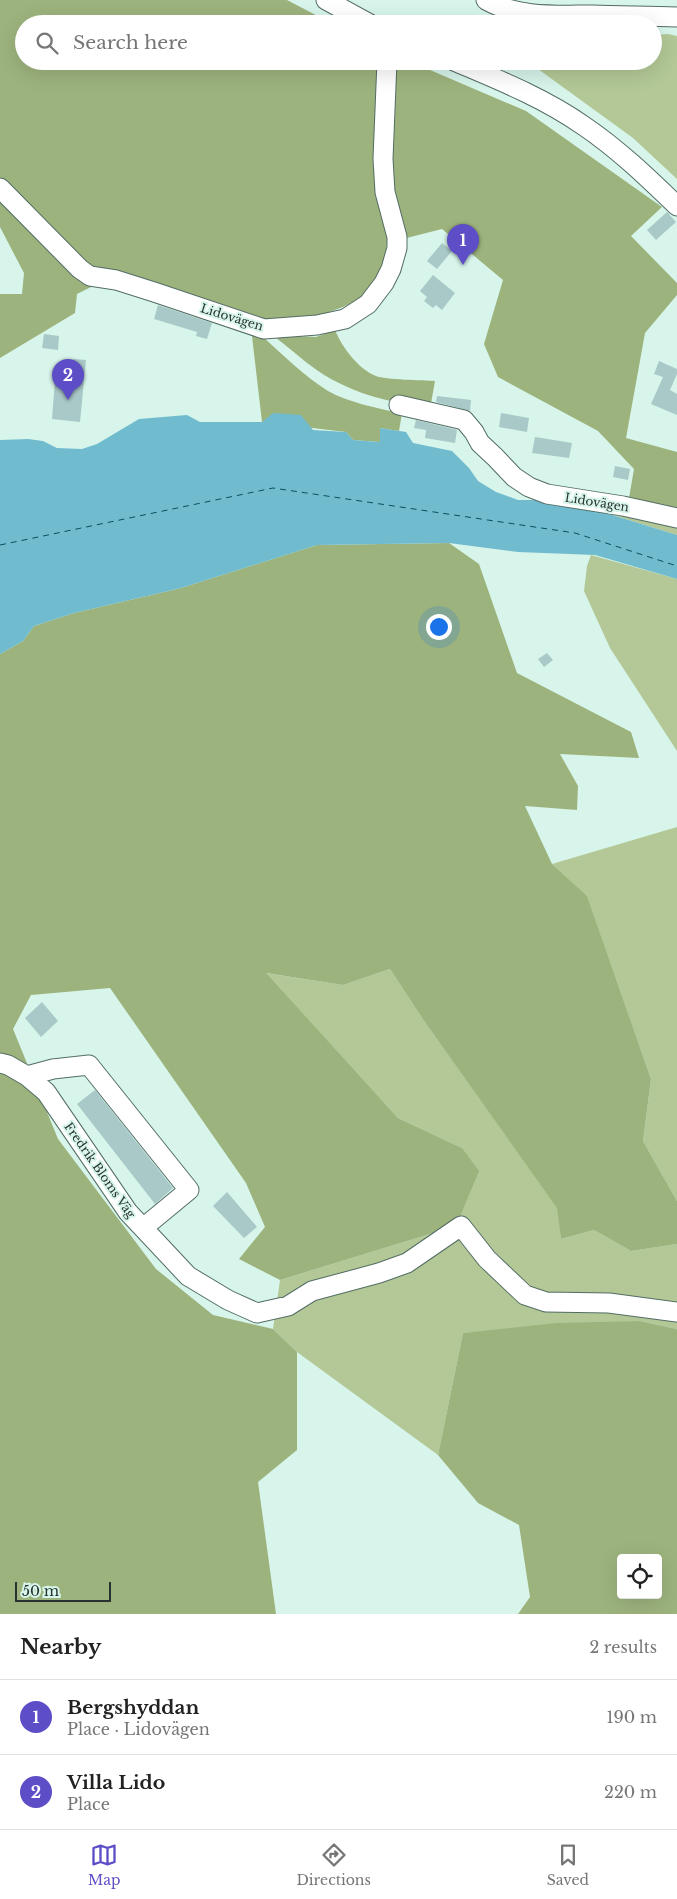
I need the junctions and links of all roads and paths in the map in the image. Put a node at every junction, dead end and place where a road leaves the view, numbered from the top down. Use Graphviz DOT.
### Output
graph roads {
  1 [pos="326,0"];
  2 [pos="486,0"];
  3 [pos="354,15"];
  4 [pos="594,15"];
  5 [pos="662,17"];
  6 [pos="677,17"];
  7 [pos="387,70"];
  8 [pos="475,70"];
  9 [pos="0,188"];
  10 [pos="677,206"];
  11 [pos="399,405"];
  12 [pos="677,518"];
  13 [pos="0,1063"];
  14 [pos="28,1076"];
  15 [pos="143,1228"];
  16 [pos="677,1312"];
  1 -- 3 [label="street"];
  2 -- 4 [label="street"];
  5 -- 6 [label="street"];
  7 -- 9 [label="street, Lidovägen"];
  8 -- 10 [label="street"];
  11 -- 12 [label="street, Lidovägen"];
  13 -- 14 [label="street, Fredrik Bloms Väg"];
  14 -- 15 [label="street, Fredrik Bloms Väg"];
  14 -- 15 [label="street"];
  15 -- 16 [label="street, Fredrik Bloms Väg"];
}
